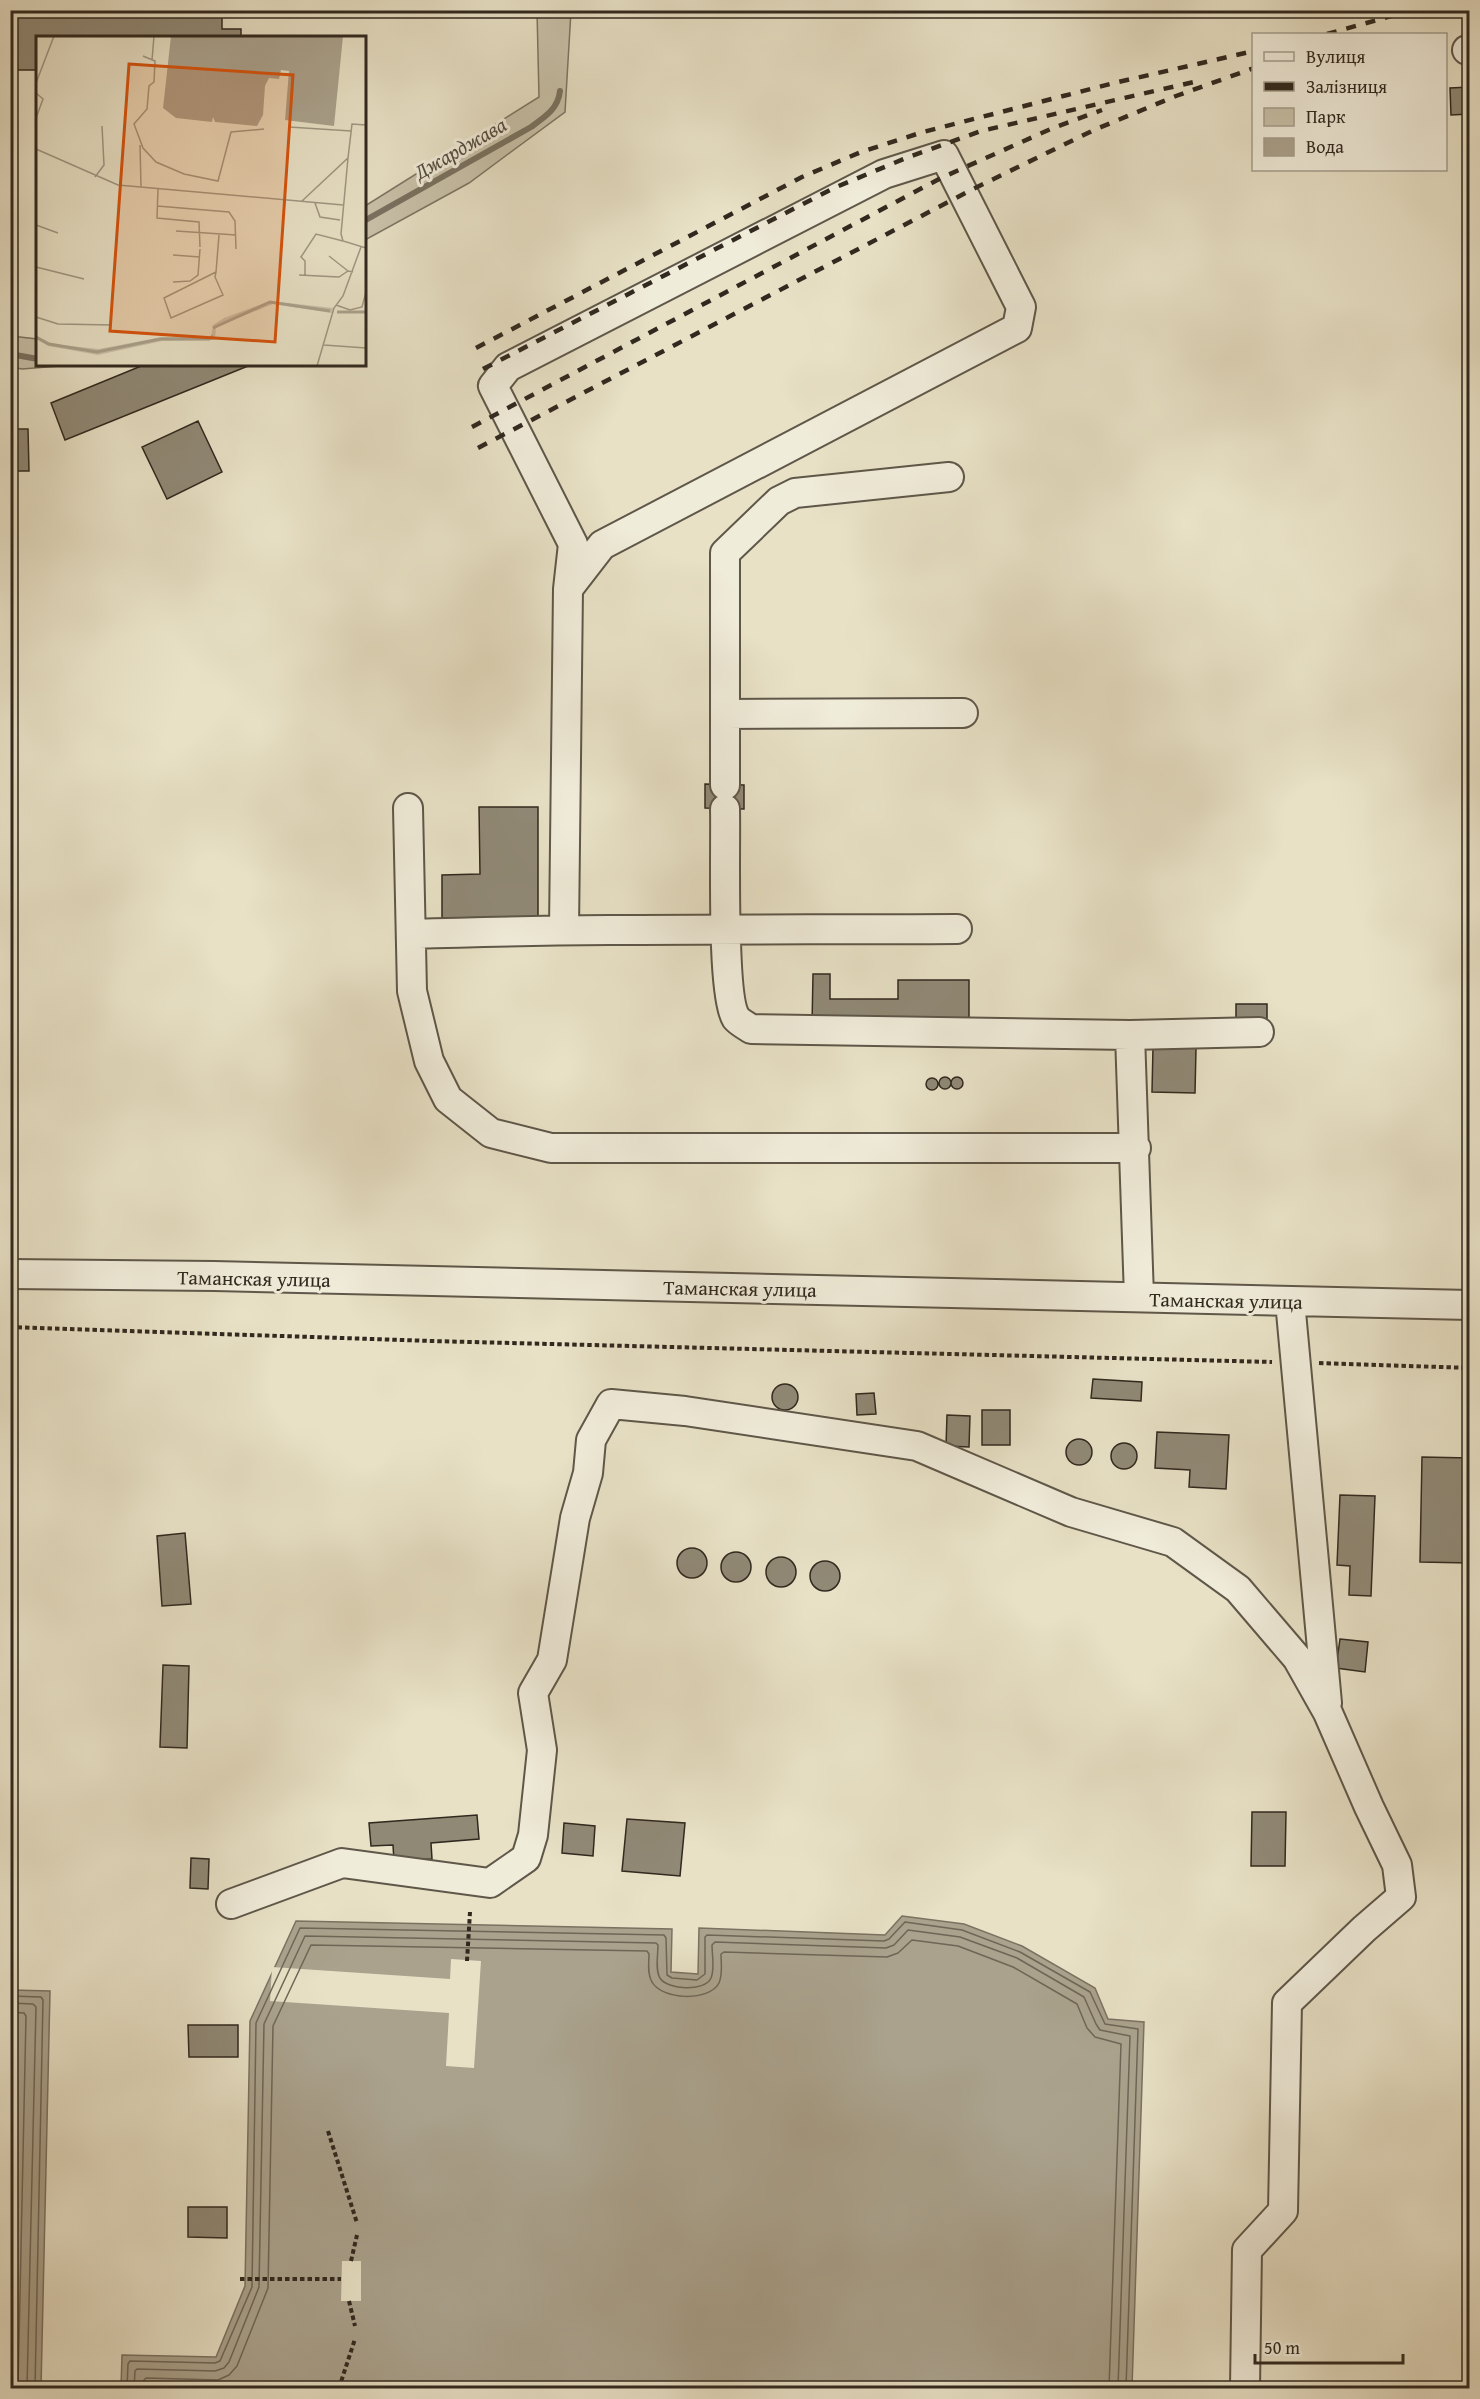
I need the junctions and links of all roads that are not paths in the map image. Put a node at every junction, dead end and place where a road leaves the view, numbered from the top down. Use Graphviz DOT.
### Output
graph roads {
  1 [pos="949,477"];
  2 [pos="568,589"];
  3 [pos="963,713"];
  4 [pos="725,714"];
  5 [pos="408,808"];
  6 [pos="564,929"];
  7 [pos="957,929"];
  8 [pos="727,931"];
  9 [pos="411,934"];
  10 [pos="1259,1032"];
  11 [pos="1130,1035"];
  12 [pos="1136,1148"];
  13 [pos="10,1274"];
  14 [pos="1139,1297"];
  15 [pos="1290,1301"];
  16 [pos="1470,1305"];
  17 [pos="1328,1713"];
  18 [pos="231,1904"];
  19 [pos="1245,2388"];
  1 -- 4 [label="street"];
  2 -- 2 [label="street"];
  2 -- 6 [label="street"];
  3 -- 4 [label="street"];
  4 -- 8 [label="street"];
  5 -- 9 [label="street"];
  6 -- 8 [label="street"];
  6 -- 9 [label="street"];
  7 -- 8 [label="street"];
  8 -- 11 [label="street"];
  9 -- 12 [label="street"];
  10 -- 11 [label="street"];
  11 -- 12 [label="street"];
  12 -- 14 [label="street"];
  13 -- 14 [label="street, Таманская улица"];
  14 -- 15 [label="street, Таманская улица"];
  15 -- 16 [label="street, Таманская улица"];
  15 -- 17 [label="street"];
  17 -- 18 [label="street"];
  17 -- 19 [label="street"];
}
